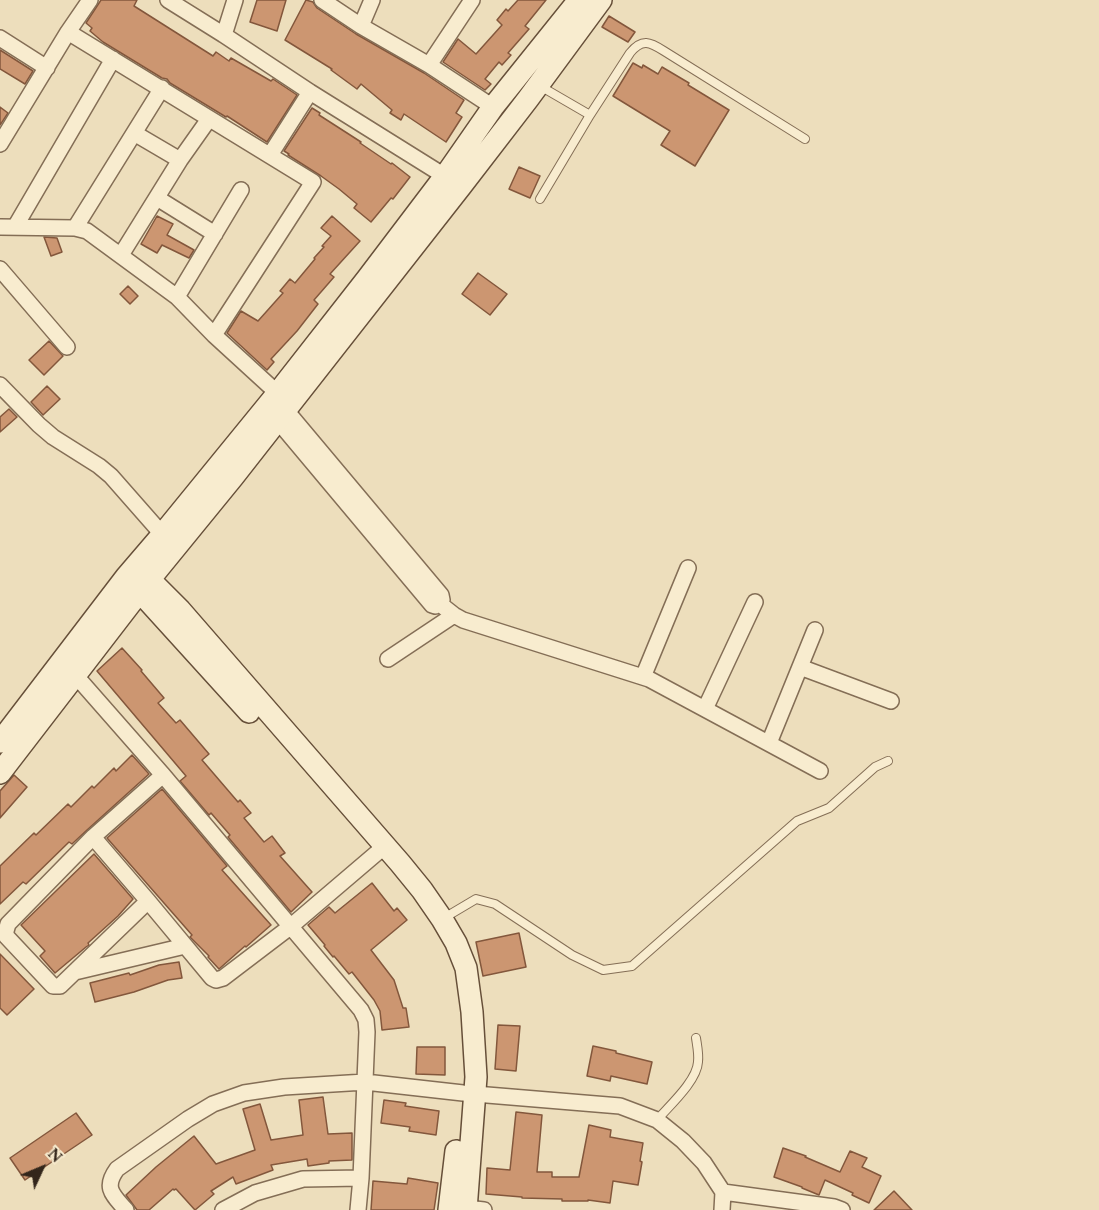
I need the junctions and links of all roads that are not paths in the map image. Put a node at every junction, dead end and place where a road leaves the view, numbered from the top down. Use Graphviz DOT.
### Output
graph roads {
  1 [pos="90,0"];
  2 [pos="168,0"];
  3 [pos="235,0"];
  4 [pos="322,0"];
  5 [pos="372,0"];
  6 [pos="472,0"];
  7 [pos="579,0"];
  8 [pos="602,0"];
  9 [pos="361,26"];
  10 [pos="68,32"];
  11 [pos="224,35"];
  12 [pos="0,38"];
  13 [pos="113,59"];
  14 [pos="429,65"];
  15 [pos="47,68"];
  16 [pos="538,85"];
  17 [pos="162,88"];
  18 [pos="310,92"];
  19 [pos="493,107"];
  20 [pos="590,115"];
  21 [pos="209,118"];
  22 [pos="134,133"];
  23 [pos="805,139"];
  24 [pos="0,144"];
  25 [pos="270,155"];
  26 [pos="180,160"];
  27 [pos="453,181"];
  28 [pos="241,190"];
  29 [pos="157,198"];
  30 [pos="540,199"];
  31 [pos="7,227"];
  32 [pos="75,228"];
  33 [pos="215,234"];
  34 [pos="121,255"];
  35 [pos="0,269"];
  36 [pos="177,297"];
  37 [pos="214,335"];
  38 [pos="67,347"];
  39 [pos="0,385"];
  40 [pos="282,406"];
  41 [pos="169,541"];
  42 [pos="688,568"];
  43 [pos="138,578"];
  44 [pos="755,602"];
  45 [pos="454,615"];
  46 [pos="815,630"];
  47 [pos="388,658"];
  48 [pos="800,667"];
  49 [pos="68,668"];
  50 [pos="643,677"];
  51 [pos="891,701"];
  52 [pos="705,709"];
  53 [pos="0,742"];
  54 [pos="769,743"];
  55 [pos="888,761"];
  56 [pos="820,771"];
  57 [pos="0,773"];
  58 [pos="163,775"];
  59 [pos="93,837"];
  60 [pos="381,849"];
  61 [pos="148,901"];
  62 [pos="442,919"];
  63 [pos="290,927"];
  64 [pos="185,946"];
  65 [pos="75,972"];
  66 [pos="696,1038"];
  67 [pos="364,1082"];
  68 [pos="469,1094"];
  69 [pos="657,1120"];
  70 [pos="361,1178"];
  71 [pos="723,1192"];
  72 [pos="126,1210"];
  73 [pos="223,1210"];
  74 [pos="358,1210"];
  75 [pos="466,1210"];
  76 [pos="722,1210"];
  77 [pos="842,1210"];
  1 -- 10 [label="street"];
  2 -- 11 [label="street"];
  3 -- 11 [label="street"];
  4 -- 9 [label="street"];
  5 -- 9 [label="street"];
  6 -- 14 [label="street"];
  7 -- 19 [label="street"];
  8 -- 16 [label="street"];
  9 -- 14 [label="street"];
  10 -- 13 [label="street"];
  10 -- 15 [label="street"];
  11 -- 18 [label="street"];
  12 -- 15 [label="street"];
  13 -- 17 [label="street"];
  13 -- 31 [label="street"];
  14 -- 19 [label="street"];
  15 -- 24 [label="street"];
  16 -- 20 [label="lane"];
  16 -- 27 [label="street"];
  17 -- 21 [label="street"];
  17 -- 22 [label="street"];
  18 -- 25 [label="street"];
  18 -- 27 [label="street"];
  19 -- 27 [label="street"];
  20 -- 23 [label="lane"];
  20 -- 30 [label="lane"];
  21 -- 25 [label="street"];
  21 -- 26 [label="street"];
  22 -- 26 [label="street"];
  22 -- 32 [label="street"];
  25 -- 37 [label="street"];
  26 -- 29 [label="street"];
  27 -- 40 [label="street"];
  28 -- 33 [label="street"];
  29 -- 33 [label="street"];
  29 -- 34 [label="street"];
  31 -- 32 [label="street"];
  32 -- 34 [label="street"];
  33 -- 36 [label="street"];
  34 -- 36 [label="street"];
  35 -- 38 [label="street"];
  36 -- 37 [label="street"];
  37 -- 40 [label="street"];
  39 -- 41 [label="street"];
  40 -- 41 [label="street"];
  40 -- 45 [label="street"];
  41 -- 43 [label="street"];
  42 -- 50 [label="street"];
  43 -- 49 [label="street"];
  43 -- 60 [label="street"];
  44 -- 52 [label="street"];
  45 -- 47 [label="street"];
  45 -- 50 [label="street"];
  46 -- 48 [label="street"];
  48 -- 51 [label="street"];
  48 -- 54 [label="street"];
  49 -- 53 [label="street"];
  49 -- 57 [label="street"];
  49 -- 58 [label="street"];
  50 -- 52 [label="street"];
  52 -- 54 [label="street"];
  54 -- 56 [label="street"];
  55 -- 62 [label="lane"];
  58 -- 59 [label="street"];
  58 -- 63 [label="street"];
  59 -- 61 [label="street"];
  59 -- 65 [label="street"];
  60 -- 62 [label="street"];
  60 -- 63 [label="street"];
  60 -- 68 [label="street"];
  61 -- 64 [label="street"];
  61 -- 65 [label="street"];
  62 -- 68 [label="street"];
  63 -- 64 [label="street"];
  63 -- 67 [label="street"];
  64 -- 65 [label="street"];
  66 -- 69 [label="lane"];
  67 -- 68 [label="street"];
  67 -- 70 [label="street"];
  67 -- 72 [label="street"];
  68 -- 69 [label="street"];
  68 -- 75 [label="street"];
  69 -- 71 [label="street"];
  70 -- 73 [label="street"];
  70 -- 74 [label="street"];
  71 -- 76 [label="street"];
  71 -- 77 [label="street"];
}
